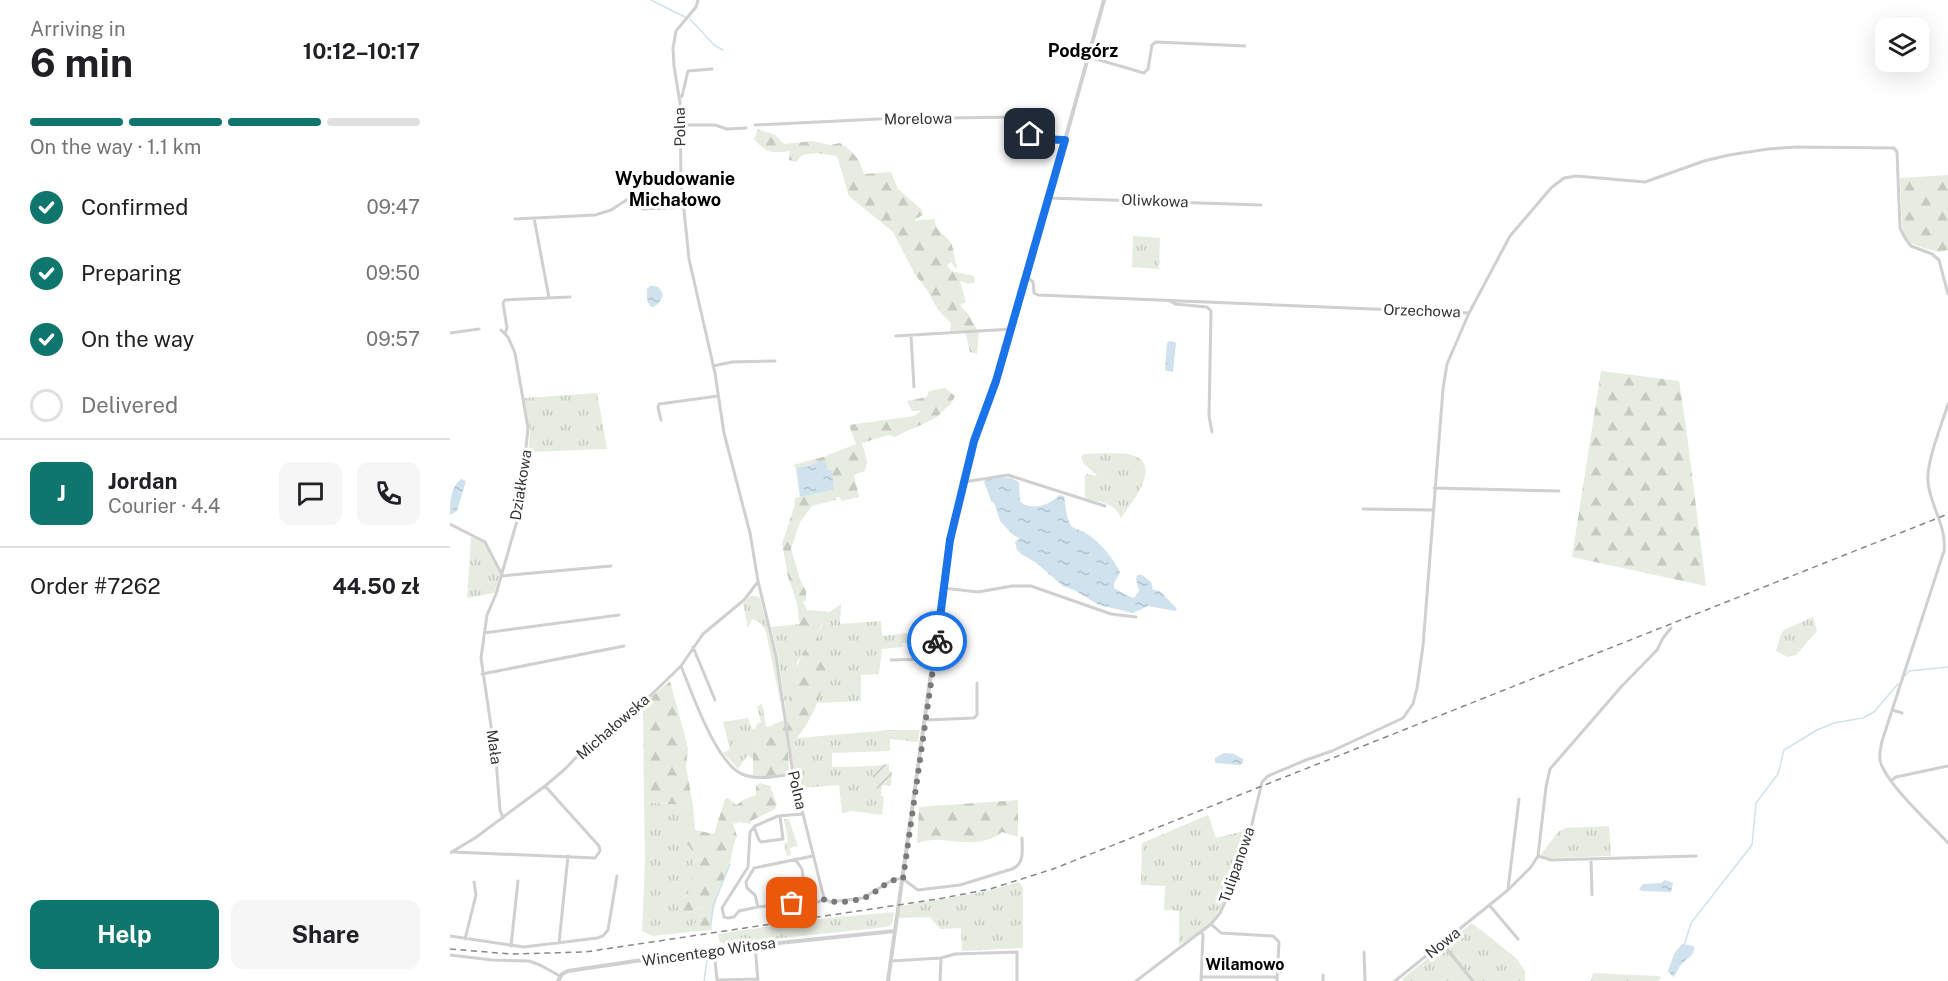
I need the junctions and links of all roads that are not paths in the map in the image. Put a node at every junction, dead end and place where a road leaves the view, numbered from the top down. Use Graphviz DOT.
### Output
graph roads {
  1 [pos="698,0"];
  2 [pos="1104,0"];
  3 [pos="1245,46"];
  4 [pos="1089,57"];
  5 [pos="712,69"];
  6 [pos="679,98"];
  7 [pos="681,125"];
  8 [pos="755,125"];
  9 [pos="746,128"];
  10 [pos="1065,140"];
  11 [pos="1049,198"];
  12 [pos="1261,205"];
  13 [pos="684,207"];
  14 [pos="534,218"];
  15 [pos="515,219"];
  16 [pos="1026,276"];
  17 [pos="1948,294"];
  18 [pos="570,297"];
  19 [pos="549,298"];
  20 [pos="1168,300"];
  21 [pos="1469,313"];
  22 [pos="479,329"];
  23 [pos="1012,329"];
  24 [pos="450,333"];
  25 [pos="896,336"];
  26 [pos="910,336"];
  27 [pos="774,362"];
  28 [pos="713,366"];
  29 [pos="914,387"];
  30 [pos="718,396"];
  31 [pos="1948,404"];
  32 [pos="661,420"];
  33 [pos="1212,432"];
  34 [pos="964,482"];
  35 [pos="1434,488"];
  36 [pos="1559,491"];
  37 [pos="1106,506"];
  38 [pos="1363,509"];
  39 [pos="1432,510"];
  40 [pos="450,524"];
  41 [pos="611,566"];
  42 [pos="501,575"];
  43 [pos="758,581"];
  44 [pos="943,588"];
  45 [pos="750,594"];
  46 [pos="761,596"];
  47 [pos="619,615"];
  48 [pos="1136,617"];
  49 [pos="1671,628"];
  50 [pos="484,633"];
  51 [pos="624,646"];
  52 [pos="693,647"];
  53 [pos="934,659"];
  54 [pos="891,660"];
  55 [pos="681,666"];
  56 [pos="482,675"];
  57 [pos="977,683"];
  58 [pos="715,700"];
  59 [pos="1892,710"];
  60 [pos="1902,712"];
  61 [pos="926,720"];
  62 [pos="1948,766"];
  63 [pos="793,774"];
  64 [pos="1892,780"];
  65 [pos="1262,782"];
  66 [pos="545,786"];
  67 [pos="1519,799"];
  68 [pos="803,814"];
  69 [pos="780,816"];
  70 [pos="503,818"];
  71 [pos="754,827"];
  72 [pos="756,832"];
  73 [pos="750,835"];
  74 [pos="1022,838"];
  75 [pos="1948,843"];
  76 [pos="451,853"];
  77 [pos="568,856"];
  78 [pos="813,856"];
  79 [pos="1538,856"];
  80 [pos="1696,856"];
  81 [pos="795,859"];
  82 [pos="1591,859"];
  83 [pos="617,876"];
  84 [pos="903,879"];
  85 [pos="518,881"];
  86 [pos="474,882"];
  87 [pos="1508,890"];
  88 [pos="1592,895"];
  89 [pos="825,899"];
  90 [pos="806,901"];
  91 [pos="1490,905"];
  92 [pos="758,907"];
  93 [pos="1211,924"];
  94 [pos="896,932"];
  95 [pos="1201,932"];
  96 [pos="450,936"];
  97 [pos="465,939"];
  98 [pos="1518,939"];
  99 [pos="559,943"];
  100 [pos="1442,943"];
  101 [pos="755,945"];
  102 [pos="511,946"];
  103 [pos="714,950"];
  104 [pos="1364,952"];
  105 [pos="450,955"];
  106 [pos="941,958"];
  107 [pos="891,961"];
  108 [pos="1323,975"];
  109 [pos="559,979"];
  110 [pos="1201,979"];
  111 [pos="1278,979"];
  112 [pos="758,980"];
  113 [pos="888,981"];
  114 [pos="940,981"];
  115 [pos="1017,981"];
  116 [pos="1136,981"];
  117 [pos="1323,981"];
  118 [pos="1365,981"];
  119 [pos="1395,981"];
  120 [pos="1473,981"];
  1 -- 6 [label="street, Polna"];
  2 -- 4 [label="street"];
  3 -- 4 [label="street"];
  4 -- 10 [label="street"];
  5 -- 6 [label="street"];
  6 -- 7 [label="street, Polna"];
  7 -- 9 [label="street"];
  7 -- 13 [label="street, Polna"];
  8 -- 10 [label="street, Morelowa"];
  10 -- 11 [label="street"];
  11 -- 12 [label="street, Oliwkowa"];
  11 -- 16 [label="street"];
  13 -- 14 [label="street"];
  13 -- 28 [label="street, Polna"];
  14 -- 15 [label="street"];
  14 -- 19 [label="street"];
  16 -- 20 [label="street, Orzechowa"];
  16 -- 23 [label="street"];
  17 -- 21 [label="street"];
  18 -- 19 [label="street"];
  19 -- 42 [label="street, Działkowa"];
  20 -- 21 [label="street, Orzechowa"];
  20 -- 33 [label="street"];
  21 -- 35 [label="street, Orzechowa"];
  22 -- 24 [label="street"];
  23 -- 26 [label="street"];
  23 -- 34 [label="street"];
  25 -- 26 [label="street"];
  26 -- 29 [label="street"];
  27 -- 28 [label="street"];
  28 -- 30 [label="street, Polna"];
  30 -- 32 [label="street"];
  30 -- 43 [label="street, Polna"];
  31 -- 59 [label="street"];
  34 -- 37 [label="street"];
  34 -- 44 [label="street"];
  35 -- 36 [label="street"];
  35 -- 39 [label="street, Orzechowa"];
  38 -- 39 [label="street"];
  39 -- 65 [label="street, Orzechowa"];
  40 -- 42 [label="street"];
  41 -- 42 [label="street"];
  42 -- 50 [label="street, Działkowa"];
  43 -- 45 [label="street, Michałowska"];
  43 -- 46 [label="street, Polna"];
  44 -- 48 [label="street"];
  44 -- 53 [label="street"];
  45 -- 46 [label="street"];
  45 -- 52 [label="street, Michałowska"];
  46 -- 63 [label="street, Polna"];
  47 -- 50 [label="street"];
  49 -- 79 [label="street"];
  50 -- 56 [label="street, Działkowa"];
  51 -- 56 [label="street"];
  52 -- 55 [label="street, Michałowska"];
  52 -- 58 [label="street"];
  53 -- 54 [label="street"];
  53 -- 61 [label="street"];
  55 -- 63 [label="street"];
  55 -- 66 [label="street, Michałowska"];
  56 -- 70 [label="street, Mała"];
  57 -- 61 [label="street"];
  59 -- 60 [label="street"];
  59 -- 64 [label="street"];
  61 -- 84 [label="street"];
  62 -- 64 [label="street"];
  63 -- 68 [label="street, Polna"];
  64 -- 75 [label="street"];
  65 -- 93 [label="street, Tulipanowa"];
  66 -- 70 [label="street, Michałowska"];
  66 -- 77 [label="street"];
  67 -- 87 [label="street"];
  68 -- 69 [label="street"];
  68 -- 78 [label="street, Polna"];
  69 -- 71 [label="street"];
  69 -- 72 [label="street"];
  70 -- 76 [label="street, Michałowska"];
  71 -- 72 [label="street"];
  71 -- 73 [label="street"];
  72 -- 73 [label="street"];
  73 -- 92 [label="street"];
  74 -- 84 [label="street"];
  76 -- 77 [label="street"];
  77 -- 99 [label="street"];
  78 -- 81 [label="street"];
  78 -- 89 [label="street, Polna"];
  79 -- 82 [label="street"];
  79 -- 87 [label="street, Nowa"];
  80 -- 82 [label="street"];
  81 -- 90 [label="street"];
  81 -- 92 [label="street"];
  82 -- 88 [label="street"];
  83 -- 99 [label="street"];
  84 -- 89 [label="street"];
  84 -- 94 [label="street"];
  85 -- 102 [label="street"];
  86 -- 97 [label="street"];
  87 -- 91 [label="street, Nowa"];
  89 -- 90 [label="street"];
  90 -- 92 [label="street"];
  91 -- 98 [label="street"];
  91 -- 100 [label="street, Nowa"];
  93 -- 95 [label="street, Tulipanowa"];
  93 -- 111 [label="street"];
  94 -- 101 [label="street, Wincentego Witosa"];
  94 -- 107 [label="street"];
  95 -- 110 [label="street"];
  95 -- 116 [label="street, Tulipanowa"];
  96 -- 97 [label="street"];
  97 -- 102 [label="street"];
  99 -- 102 [label="street"];
  100 -- 119 [label="street, Nowa"];
  100 -- 120 [label="street"];
  101 -- 103 [label="street, Wincentego Witosa"];
  101 -- 112 [label="street"];
  103 -- 109 [label="street, Wincentego Witosa"];
  103 -- 112 [label="street"];
  104 -- 118 [label="street"];
  105 -- 109 [label="street"];
  106 -- 107 [label="street"];
  106 -- 114 [label="street"];
  106 -- 115 [label="street"];
  107 -- 113 [label="street"];
  108 -- 117 [label="street"];
  110 -- 111 [label="street"];
}
